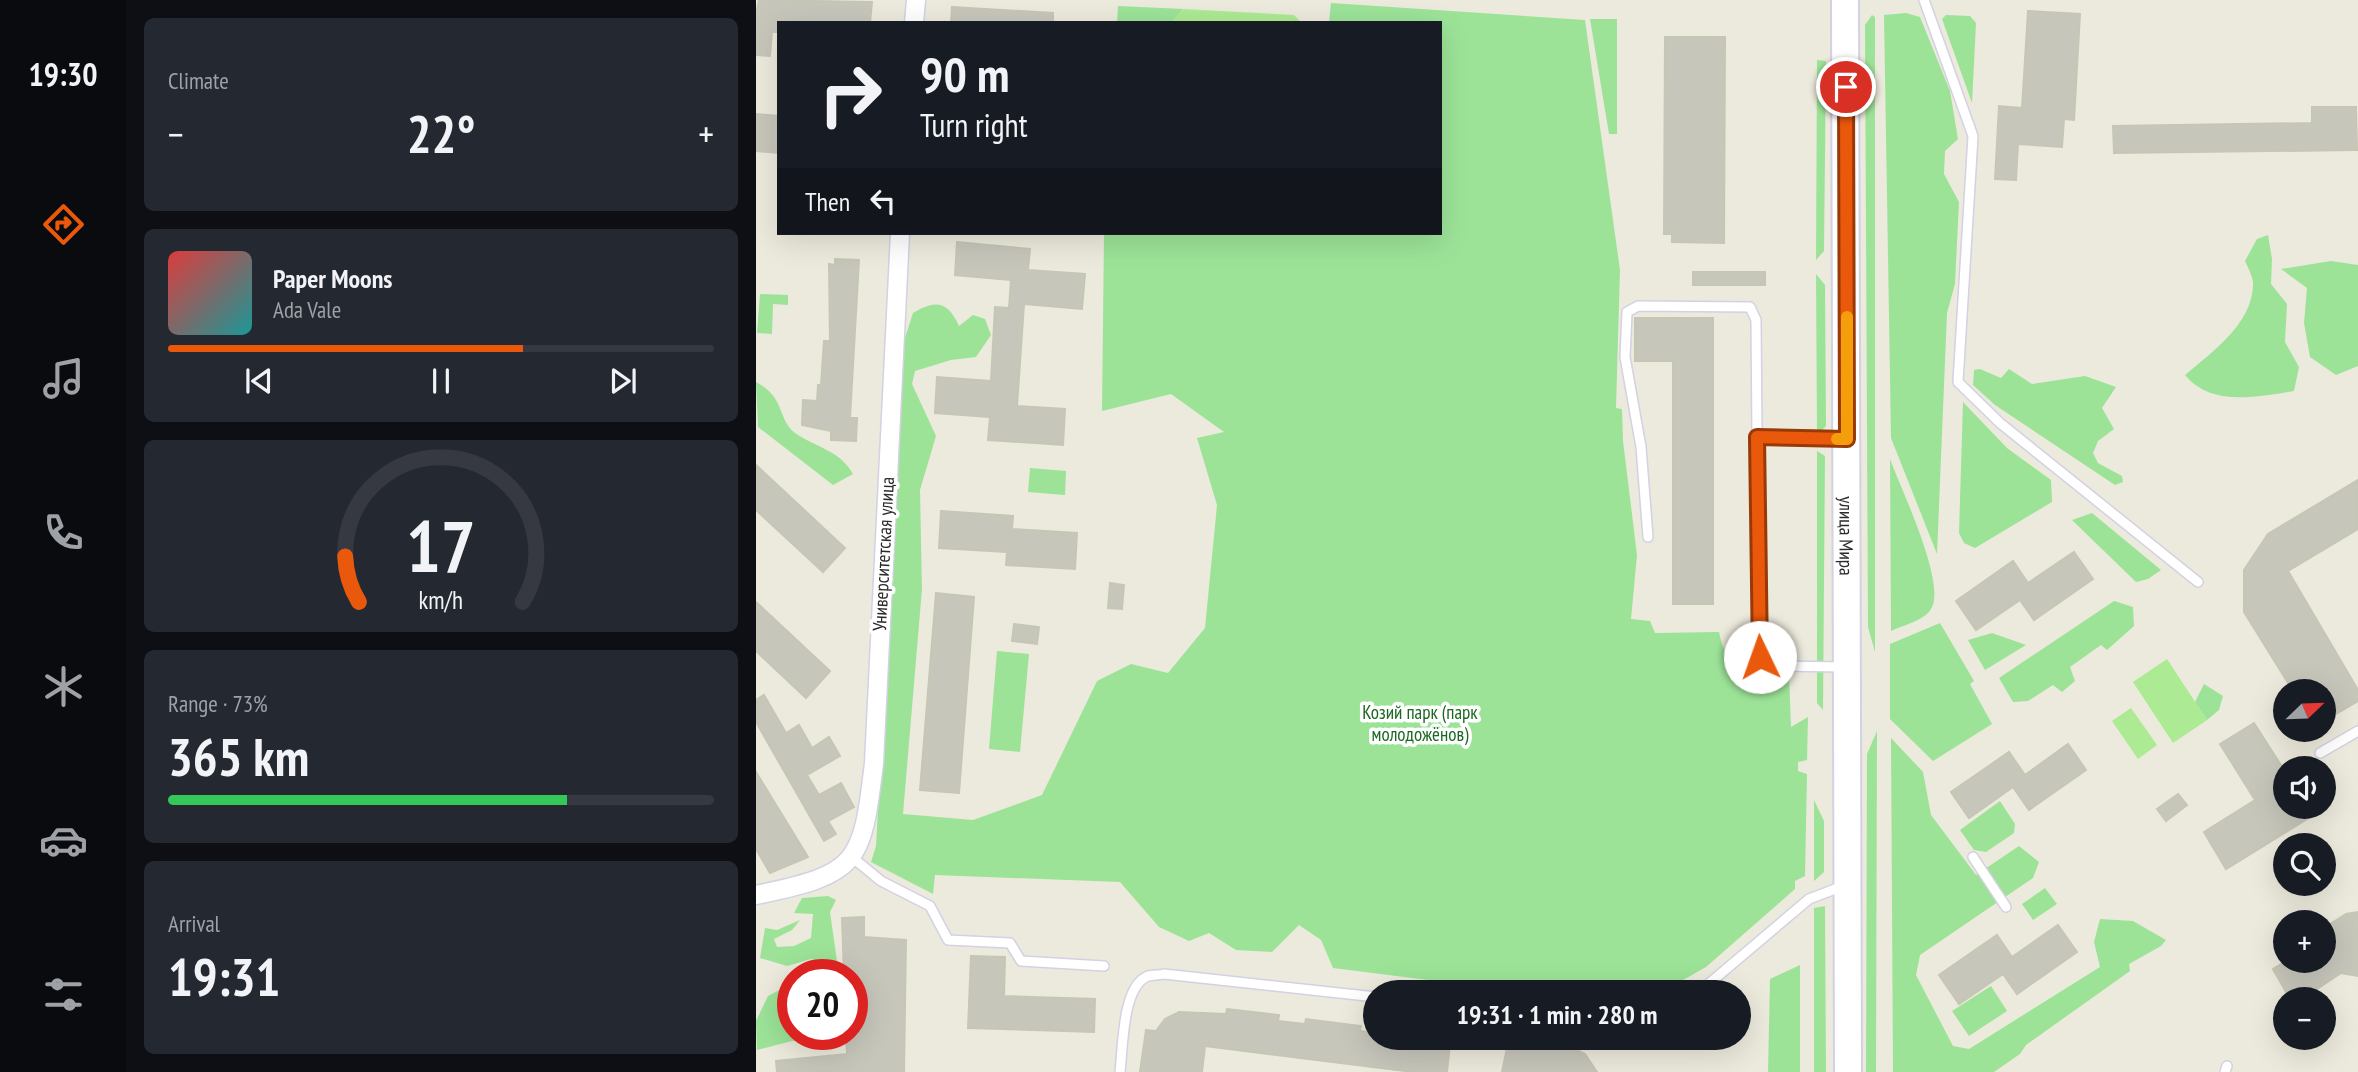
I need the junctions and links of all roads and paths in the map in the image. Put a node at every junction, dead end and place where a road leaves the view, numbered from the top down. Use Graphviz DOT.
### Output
graph roads {
  1 [pos="916,0"];
  2 [pos="1845,0"];
  3 [pos="1924,0"];
  4 [pos="914,21"];
  5 [pos="900,235"];
  6 [pos="1757,437"];
  7 [pos="1847,439"];
  8 [pos="1647,537"];
  9 [pos="2198,582"];
  10 [pos="1848,667"];
  11 [pos="2358,731"];
  12 [pos="2320,753"];
  13 [pos="1973,857"];
  14 [pos="847,862"];
  15 [pos="1848,884"];
  16 [pos="756,895"];
  17 [pos="2006,907"];
  18 [pos="1104,966"];
  19 [pos="1713,980"];
  20 [pos="1363,996"];
  21 [pos="1120,1072"];
  22 [pos="1848,1072"];
  1 -- 4 [label="street"];
  2 -- 7 [label="main road, улица Мира"];
  3 -- 9 [label="lane"];
  5 -- 14 [label="street, Университетская улица"];
  6 -- 7 [label="lane"];
  6 -- 8 [label="lane"];
  6 -- 10 [label="lane"];
  7 -- 10 [label="main road, улица Мира"];
  10 -- 15 [label="main road, улица Мира"];
  11 -- 12 [label="lane"];
  13 -- 17 [label="lane"];
  14 -- 16 [label="street"];
  14 -- 18 [label="lane"];
  15 -- 19 [label="lane"];
  15 -- 22 [label="main road, улица Мира"];
  20 -- 21 [label="lane"];
}
